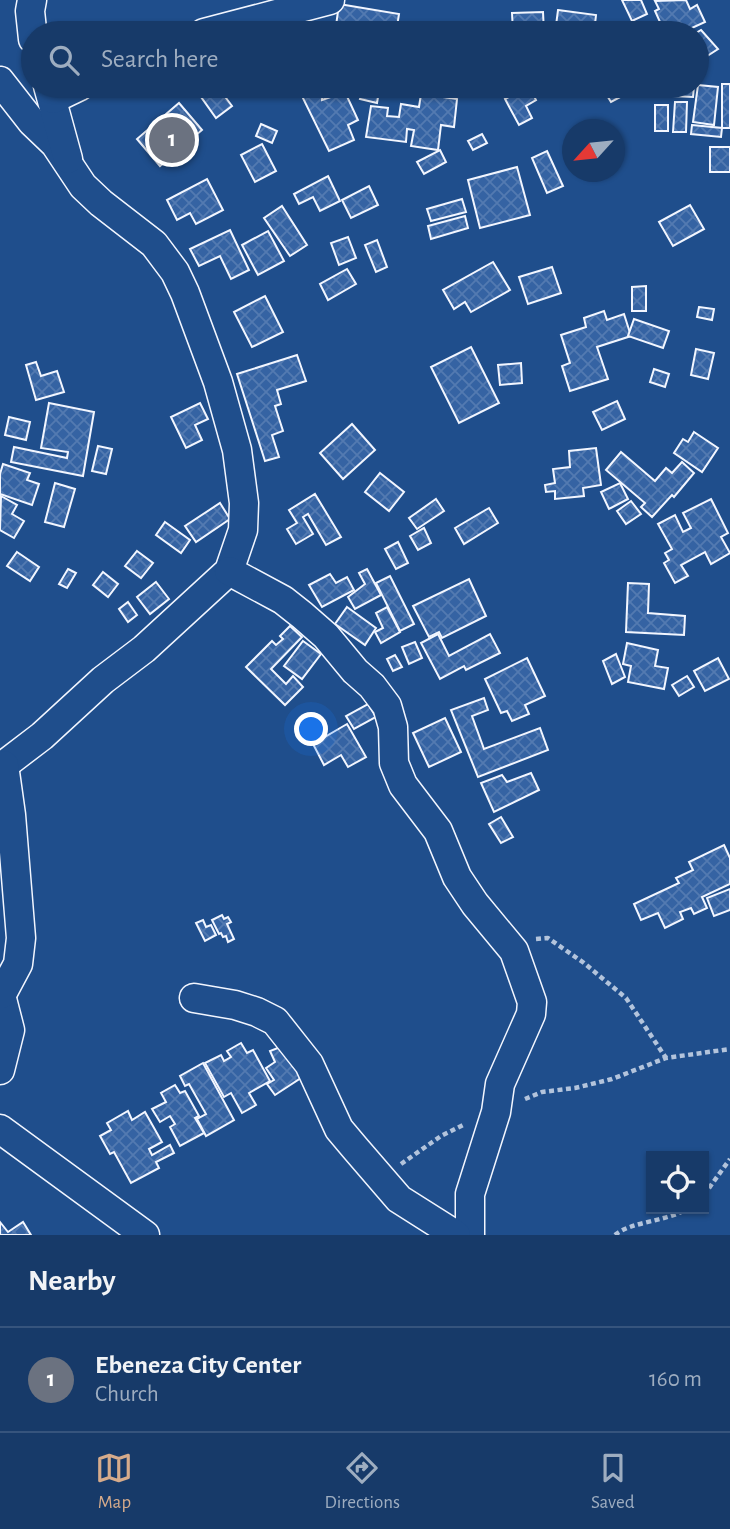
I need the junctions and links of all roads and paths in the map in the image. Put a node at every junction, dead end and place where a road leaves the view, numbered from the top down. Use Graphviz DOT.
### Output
graph roads {
  1 [pos="32,0"];
  2 [pos="330,0"];
  3 [pos="31,21"];
  4 [pos="250,21"];
  5 [pos="0,82"];
  6 [pos="52,98"];
  7 [pos="68,162"];
  8 [pos="229,571"];
  9 [pos="2,766"];
  10 [pos="514,951"];
  11 [pos="1,993"];
  12 [pos="194,998"];
  13 [pos="730,1049"];
  14 [pos="666,1058"];
  15 [pos="0,1070"];
  16 [pos="496,1112"];
  17 [pos="0,1129"];
  18 [pos="730,1160"];
  19 [pos="382,1179"];
  20 [pos="709,1188"];
  21 [pos="677,1214"];
  22 [pos="145,1235"];
  23 [pos="456,1235"];
  24 [pos="470,1235"];
  25 [pos="615,1235"];
  1 -- 3 [label="street"];
  2 -- 4 [label="street"];
  5 -- 7 [label="street"];
  6 -- 7 [label="street"];
  7 -- 8 [label="street"];
  8 -- 9 [label="street"];
  8 -- 10 [label="street"];
  9 -- 11 [label="street"];
  10 -- 14 [label="path"];
  10 -- 16 [label="street"];
  11 -- 15 [label="street"];
  12 -- 19 [label="street"];
  13 -- 14 [label="path"];
  14 -- 16 [label="path"];
  16 -- 19 [label="path"];
  16 -- 24 [label="street"];
  17 -- 22 [label="street"];
  18 -- 20 [label="path"];
  19 -- 23 [label="street"];
  21 -- 25 [label="path"];
}
